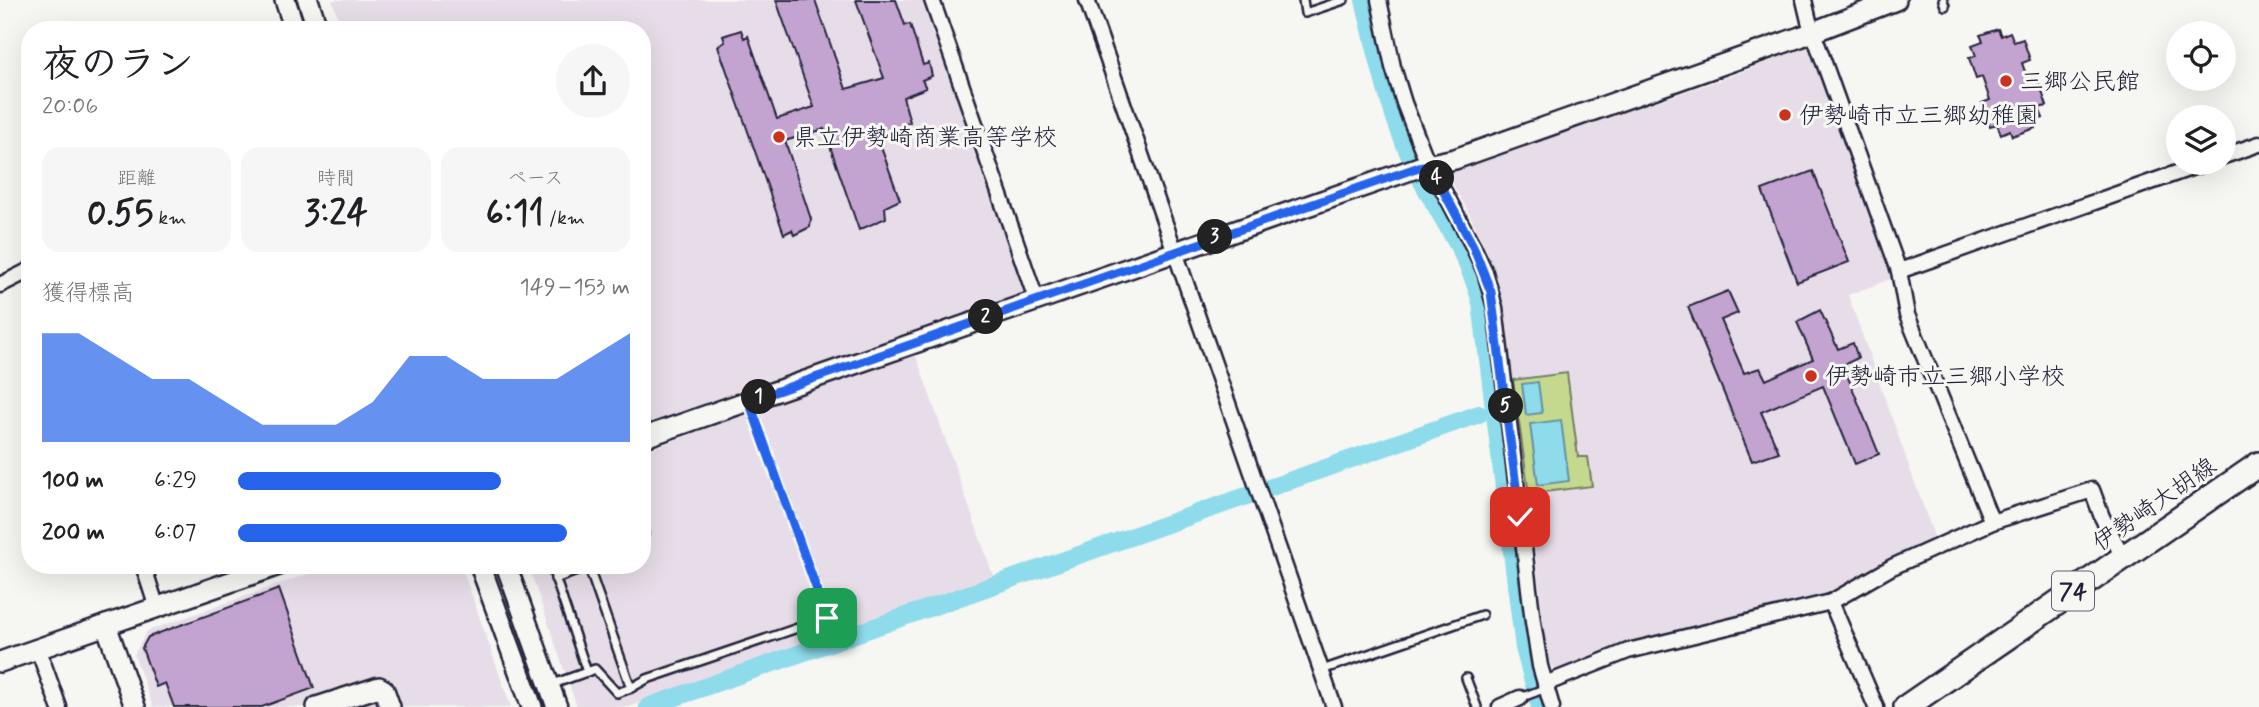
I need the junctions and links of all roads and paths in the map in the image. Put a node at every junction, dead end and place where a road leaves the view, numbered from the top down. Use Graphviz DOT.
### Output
graph roads {
  1 [pos="285,0"];
  2 [pos="308,0"];
  3 [pos="932,0"];
  4 [pos="1087,0"];
  5 [pos="1303,0"];
  6 [pos="1344,0"];
  7 [pos="1379,0"];
  8 [pos="1804,0"];
  9 [pos="1896,0"];
  10 [pos="292,21"];
  11 [pos="315,21"];
  12 [pos="1813,30"];
  13 [pos="2259,144"];
  14 [pos="2236,152"];
  15 [pos="1419,168"];
  16 [pos="2168,175"];
  17 [pos="1174,251"];
  18 [pos="1899,271"];
  19 [pos="21,273"];
  20 [pos="1,281"];
  21 [pos="1037,299"];
  22 [pos="749,401"];
  23 [pos="651,436"];
  24 [pos="2259,464"];
  25 [pos="1992,522"];
  26 [pos="2123,557"];
  27 [pos="146,574"];
  28 [pos="253,574"];
  29 [pos="483,574"];
  30 [pos="509,574"];
  31 [pos="554,574"];
  32 [pos="568,574"];
  33 [pos="591,574"];
  34 [pos="555,579"];
  35 [pos="1831,602"];
  36 [pos="157,608"];
  37 [pos="1482,615"];
  38 [pos="106,625"];
  39 [pos="38,649"];
  40 [pos="0,662"];
  41 [pos="1321,670"];
  42 [pos="587,672"];
  43 [pos="1466,678"];
  44 [pos="549,685"];
  45 [pos="631,688"];
  46 [pos="1543,688"];
  47 [pos="1525,696"];
  48 [pos="59,707"];
  49 [pos="135,707"];
  50 [pos="317,707"];
  51 [pos="390,707"];
  52 [pos="532,707"];
  53 [pos="557,707"];
  54 [pos="1334,707"];
  55 [pos="1477,707"];
  56 [pos="1500,707"];
  57 [pos="1552,707"];
  58 [pos="1875,707"];
  59 [pos="1906,707"];
  1 -- 10 [label="street"];
  2 -- 11 [label="street"];
  3 -- 21 [label="street"];
  4 -- 17 [label="street"];
  5 -- 6 [label="lane"];
  7 -- 15 [label="street"];
  8 -- 12 [label="street"];
  9 -- 12 [label="street"];
  12 -- 15 [label="street"];
  12 -- 18 [label="street"];
  13 -- 14 [label="street"];
  15 -- 17 [label="street"];
  15 -- 46 [label="street"];
  16 -- 18 [label="street"];
  17 -- 21 [label="street"];
  17 -- 41 [label="street"];
  18 -- 25 [label="street"];
  19 -- 20 [label="street"];
  21 -- 22 [label="street"];
  22 -- 23 [label="street"];
  22 -- 45 [label="lane"];
  24 -- 26 [label="main road, 伊勢崎大胡線 / 74"];
  25 -- 26 [label="street"];
  25 -- 35 [label="street"];
  26 -- 59 [label="main road, 伊勢崎大胡線 / 74"];
  27 -- 36 [label="street"];
  28 -- 36 [label="street"];
  29 -- 52 [label="street"];
  30 -- 44 [label="street"];
  31 -- 34 [label="lane"];
  32 -- 34 [label="lane"];
  33 -- 45 [label="lane"];
  34 -- 42 [label="lane"];
  35 -- 46 [label="street"];
  35 -- 58 [label="street"];
  36 -- 38 [label="street"];
  37 -- 41 [label="lane"];
  38 -- 39 [label="street"];
  38 -- 49 [label="street"];
  39 -- 40 [label="street"];
  39 -- 48 [label="street"];
  41 -- 54 [label="street"];
  42 -- 44 [label="lane"];
  42 -- 45 [label="lane"];
  43 -- 55 [label="lane"];
  44 -- 53 [label="street"];
  46 -- 47 [label="lane"];
  46 -- 57 [label="street"];
  47 -- 56 [label="street"];
  50 -- 51 [label="street"];
}
